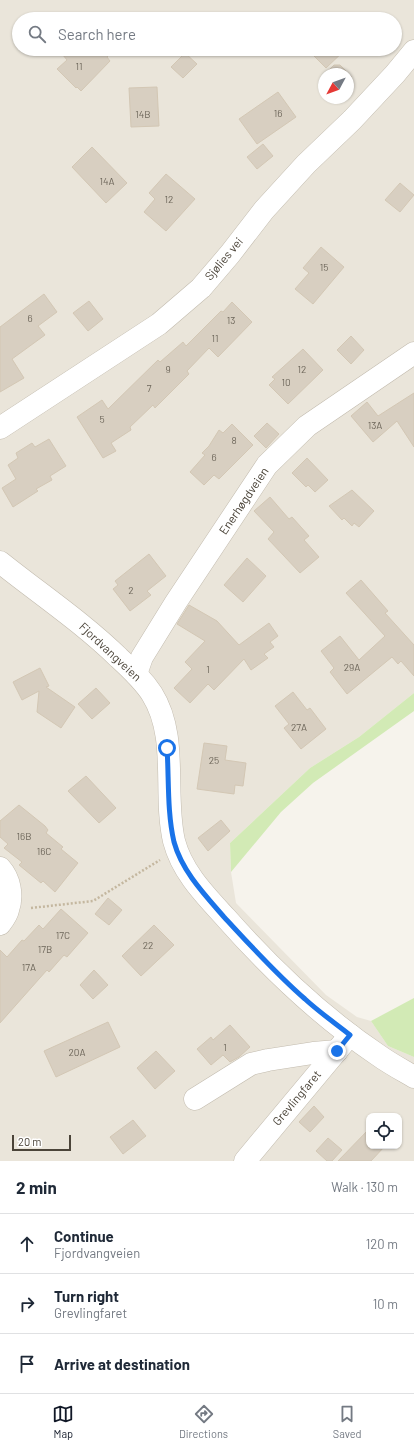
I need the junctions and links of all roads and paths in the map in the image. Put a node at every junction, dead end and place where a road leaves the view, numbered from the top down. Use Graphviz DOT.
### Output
graph roads {
  1 [pos="414,51"];
  2 [pos="414,353"];
  3 [pos="0,428"];
  4 [pos="0,562"];
  5 [pos="136,674"];
  6 [pos="178,851"];
  7 [pos="0,868"];
  8 [pos="4,917"];
  9 [pos="343,1043"];
  10 [pos="414,1077"];
  11 [pos="195,1099"];
  12 [pos="245,1161"];
  1 -- 3 [label="street, Sjølies vei"];
  2 -- 5 [label="street, Enerhøgdveien"];
  4 -- 5 [label="street, Fjordvangveien"];
  5 -- 6 [label="street, Fjordvangveien"];
  6 -- 8 [label="path"];
  6 -- 9 [label="street, Fjordvangveien"];
  7 -- 8 [label="street"];
  9 -- 10 [label="street, Fjordvangveien"];
  9 -- 11 [label="street"];
  9 -- 12 [label="street, Grevlingfaret"];
}
